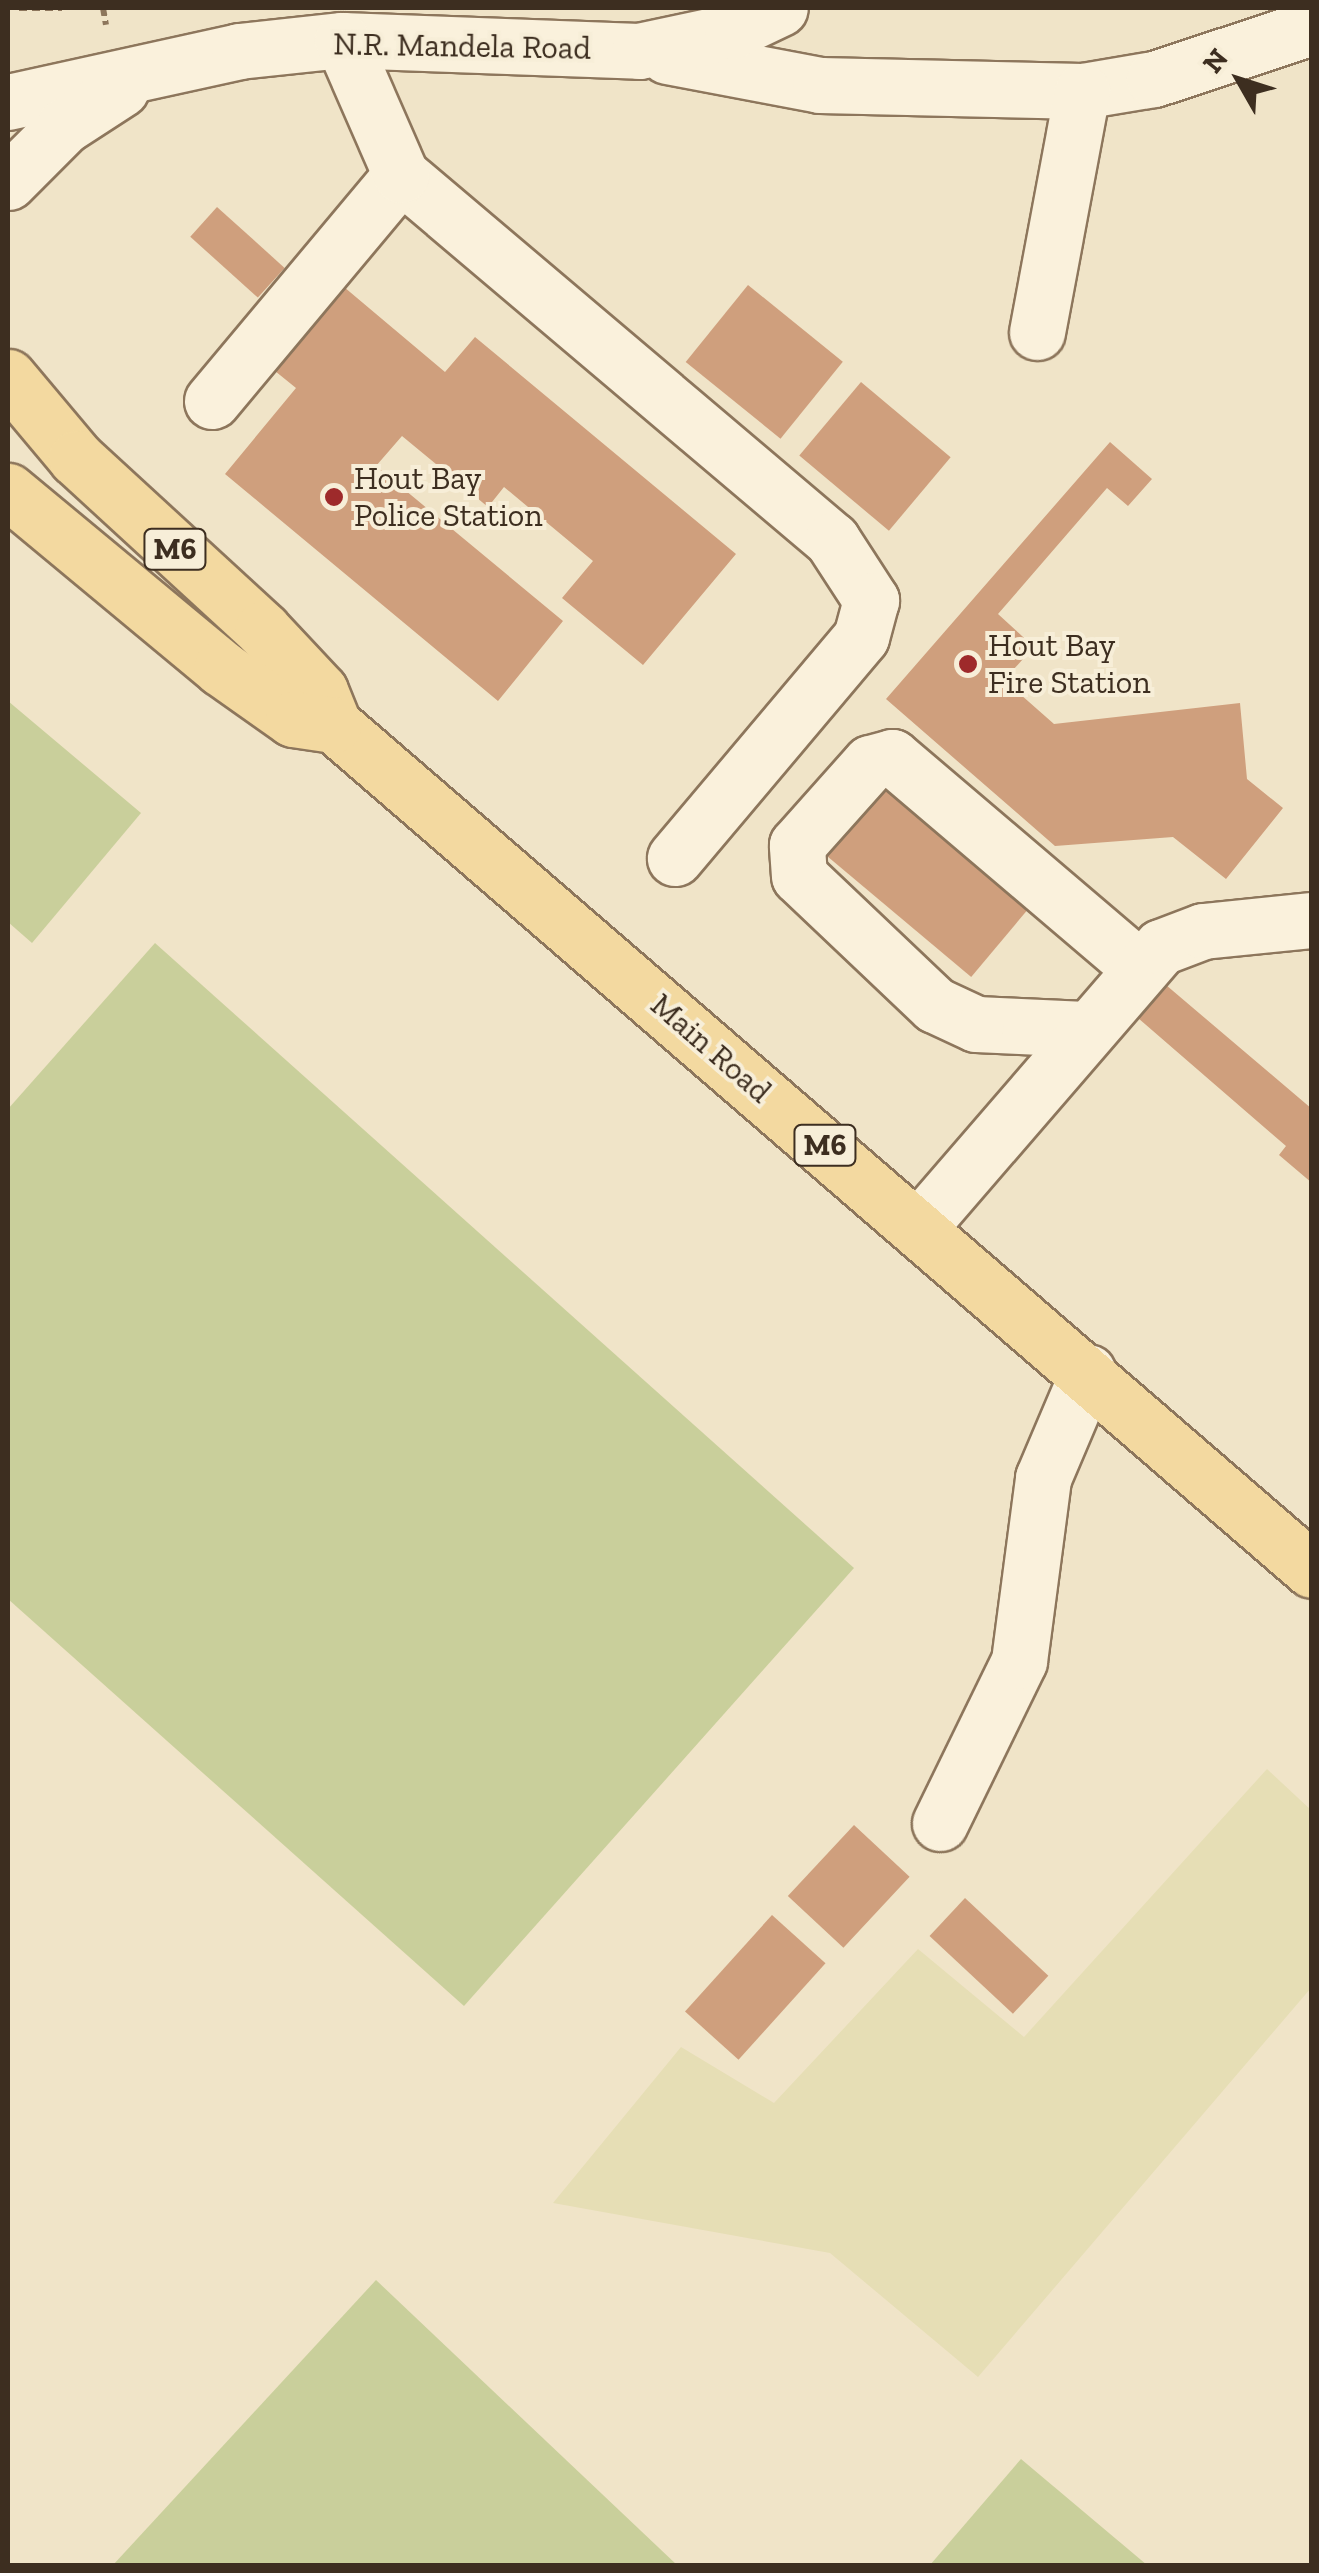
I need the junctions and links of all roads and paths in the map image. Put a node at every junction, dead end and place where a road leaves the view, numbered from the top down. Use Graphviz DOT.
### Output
graph roads {
  1 [pos="18,8"];
  2 [pos="62,8"];
  3 [pos="780,8"];
  4 [pos="1312,27"];
  5 [pos="342,40"];
  6 [pos="639,51"];
  7 [pos="140,77"];
  8 [pos="1082,91"];
  9 [pos="8,102"];
  10 [pos="400,175"];
  11 [pos="8,182"];
  12 [pos="1037,332"];
  13 [pos="8,377"];
  14 [pos="212,400"];
  15 [pos="8,491"];
  16 [pos="334,725"];
  17 [pos="675,858"];
  18 [pos="1312,920"];
  19 [pos="1138,966"];
  20 [pos="1085,1029"];
  21 [pos="919,1226"];
  22 [pos="1088,1372"];
  23 [pos="1312,1570"];
  24 [pos="940,1823"];
  1 -- 2 [label="path"];
  3 -- 6 [label="street, N.R. Mandela Road"];
  4 -- 8 [label="street"];
  5 -- 6 [label="street, N.R. Mandela Road"];
  5 -- 7 [label="street, N.R. Mandela Road"];
  5 -- 10 [label="street"];
  6 -- 8 [label="street"];
  7 -- 9 [label="street, N.R. Mandela Road"];
  7 -- 11 [label="street, N.R. Mandela Road"];
  8 -- 12 [label="street"];
  10 -- 14 [label="street"];
  10 -- 17 [label="street"];
  13 -- 16 [label="main road, Main Road / M6"];
  15 -- 16 [label="main road, Main Road / M6"];
  16 -- 21 [label="main road, Main Road / M6"];
  18 -- 19 [label="street"];
  19 -- 20 [label="street"];
  19 -- 20 [label="street"];
  20 -- 21 [label="street"];
  21 -- 22 [label="main road, Main Road / M6"];
  22 -- 23 [label="main road, Main Road / M6"];
  22 -- 24 [label="street"];
}
